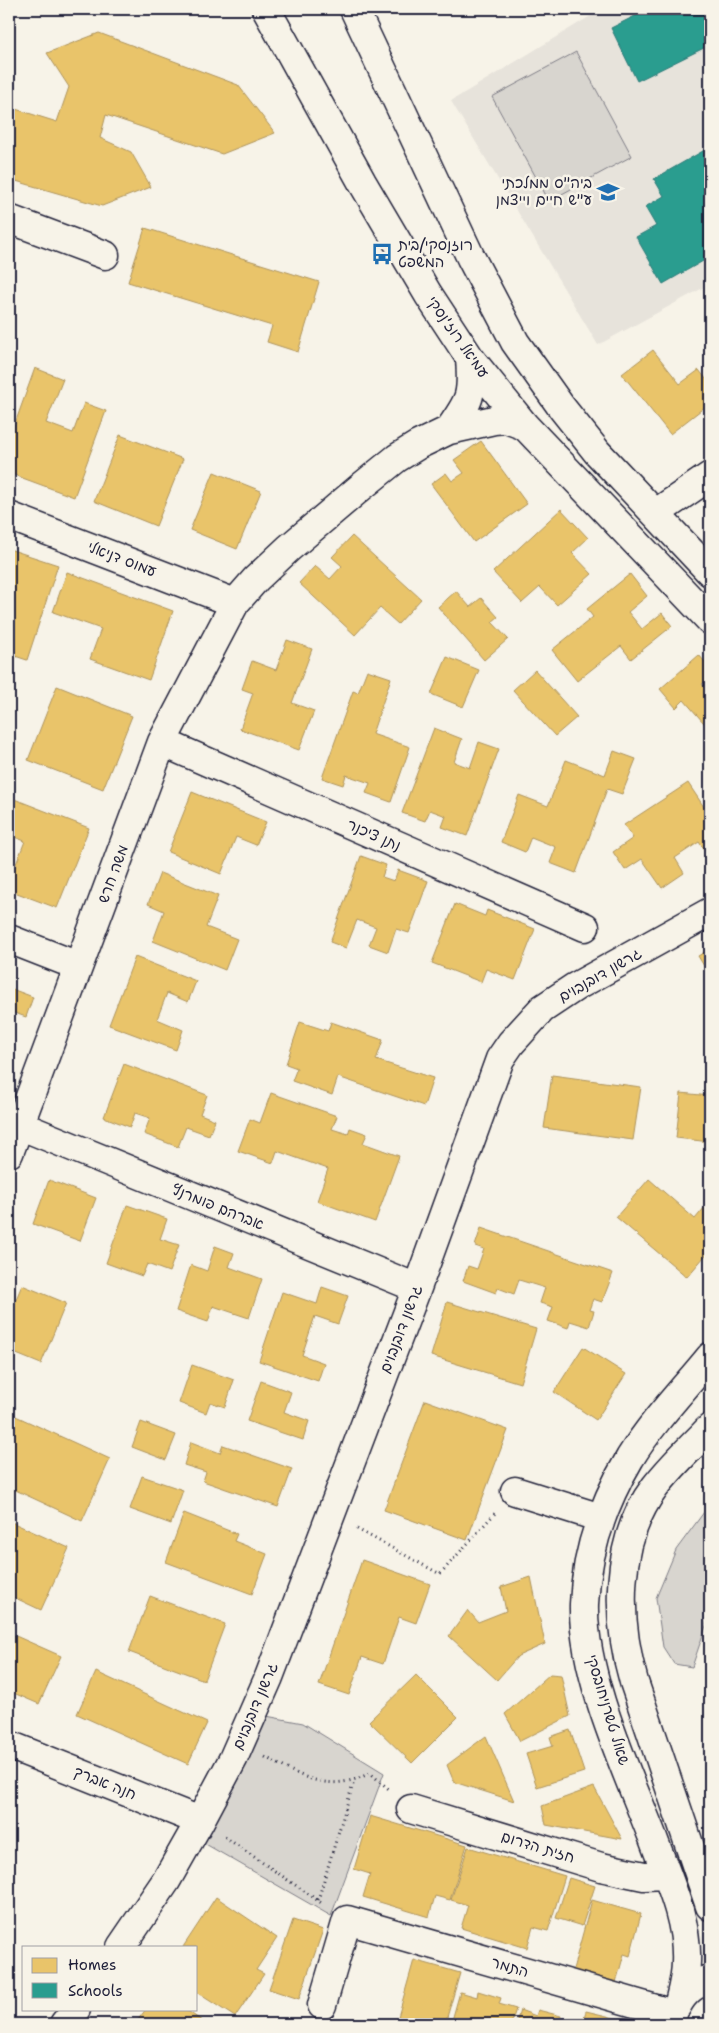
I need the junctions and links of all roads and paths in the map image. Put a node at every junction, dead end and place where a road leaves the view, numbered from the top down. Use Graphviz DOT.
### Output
graph roads {
  1 [pos="266,9"];
  2 [pos="354,9"];
  3 [pos="9,219"];
  4 [pos="105,255"];
  5 [pos="470,358"];
  6 [pos="525,426"];
  7 [pos="449,430"];
  8 [pos="710,476"];
  9 [pos="656,513"];
  10 [pos="9,516"];
  11 [pos="710,572"];
  12 [pos="235,603"];
  13 [pos="710,620"];
  14 [pos="162,742"];
  15 [pos="706,913"];
  16 [pos="585,927"];
  17 [pos="9,939"];
  18 [pos="78,966"];
  19 [pos="19,1125"];
  20 [pos="9,1153"];
  21 [pos="417,1288"];
  22 [pos="710,1357"];
  23 [pos="710,1428"];
  24 [pos="515,1491"];
  25 [pos="330,1514"];
  26 [pos="601,1518"];
  27 [pos="9,1745"];
  28 [pos="240,1745"];
  29 [pos="355,1781"];
  30 [pos="411,1808"];
  31 [pos="200,1821"];
  32 [pos="666,1875"];
  33 [pos="318,1900"];
  34 [pos="710,1906"];
  35 [pos="347,1920"];
  36 [pos="122,1946"];
  37 [pos="710,1979"];
  38 [pos="322,2005"];
  39 [pos="75,2010"];
  40 [pos="675,2012"];
  41 [pos="64,2024"];
  1 -- 5 [label="street, עמיאל רוז'נסקי"];
  2 -- 9 [label="street"];
  3 -- 4 [label="street"];
  5 -- 6 [label="street, עמיאל רוז'נסקי"];
  5 -- 7 [label="street"];
  6 -- 7 [label="street"];
  6 -- 13 [label="street, עמיאל רוז'נסקי"];
  7 -- 12 [label="street, משה חרש"];
  8 -- 9 [label="street"];
  9 -- 11 [label="street"];
  10 -- 12 [label="street, עמוס דניאלי"];
  12 -- 14 [label="street, משה חרש"];
  14 -- 16 [label="street, נתן ציכנר"];
  14 -- 18 [label="street, משה חרש"];
  15 -- 21 [label="street, גרשון דובנבוים"];
  17 -- 18 [label="street"];
  18 -- 19 [label="street, משה חרש"];
  19 -- 20 [label="street, משה חרש"];
  19 -- 21 [label="street, אברהם פומרנץ"];
  21 -- 25 [label="street, גרשון דובנבוים"];
  22 -- 26 [label="street, שאול טשרניחובסקי"];
  23 -- 34 [label="street"];
  24 -- 25 [label="path"];
  24 -- 26 [label="street"];
  25 -- 28 [label="street, גרשון דובנבוים"];
  26 -- 32 [label="street, שאול טשרניחובסקי"];
  27 -- 31 [label="street, חנה אברך"];
  28 -- 29 [label="path"];
  28 -- 31 [label="street, גרשון דובנבוים"];
  29 -- 30 [label="path"];
  29 -- 33 [label="path"];
  30 -- 32 [label="street, חזית הדרום"];
  31 -- 33 [label="path"];
  31 -- 36 [label="street"];
  32 -- 40 [label="street, שאול טשרניחובסקי"];
  33 -- 35 [label="path"];
  35 -- 38 [label="street"];
  35 -- 40 [label="street, התמר"];
  37 -- 40 [label="street"];
  39 -- 41 [label="street"];
}
